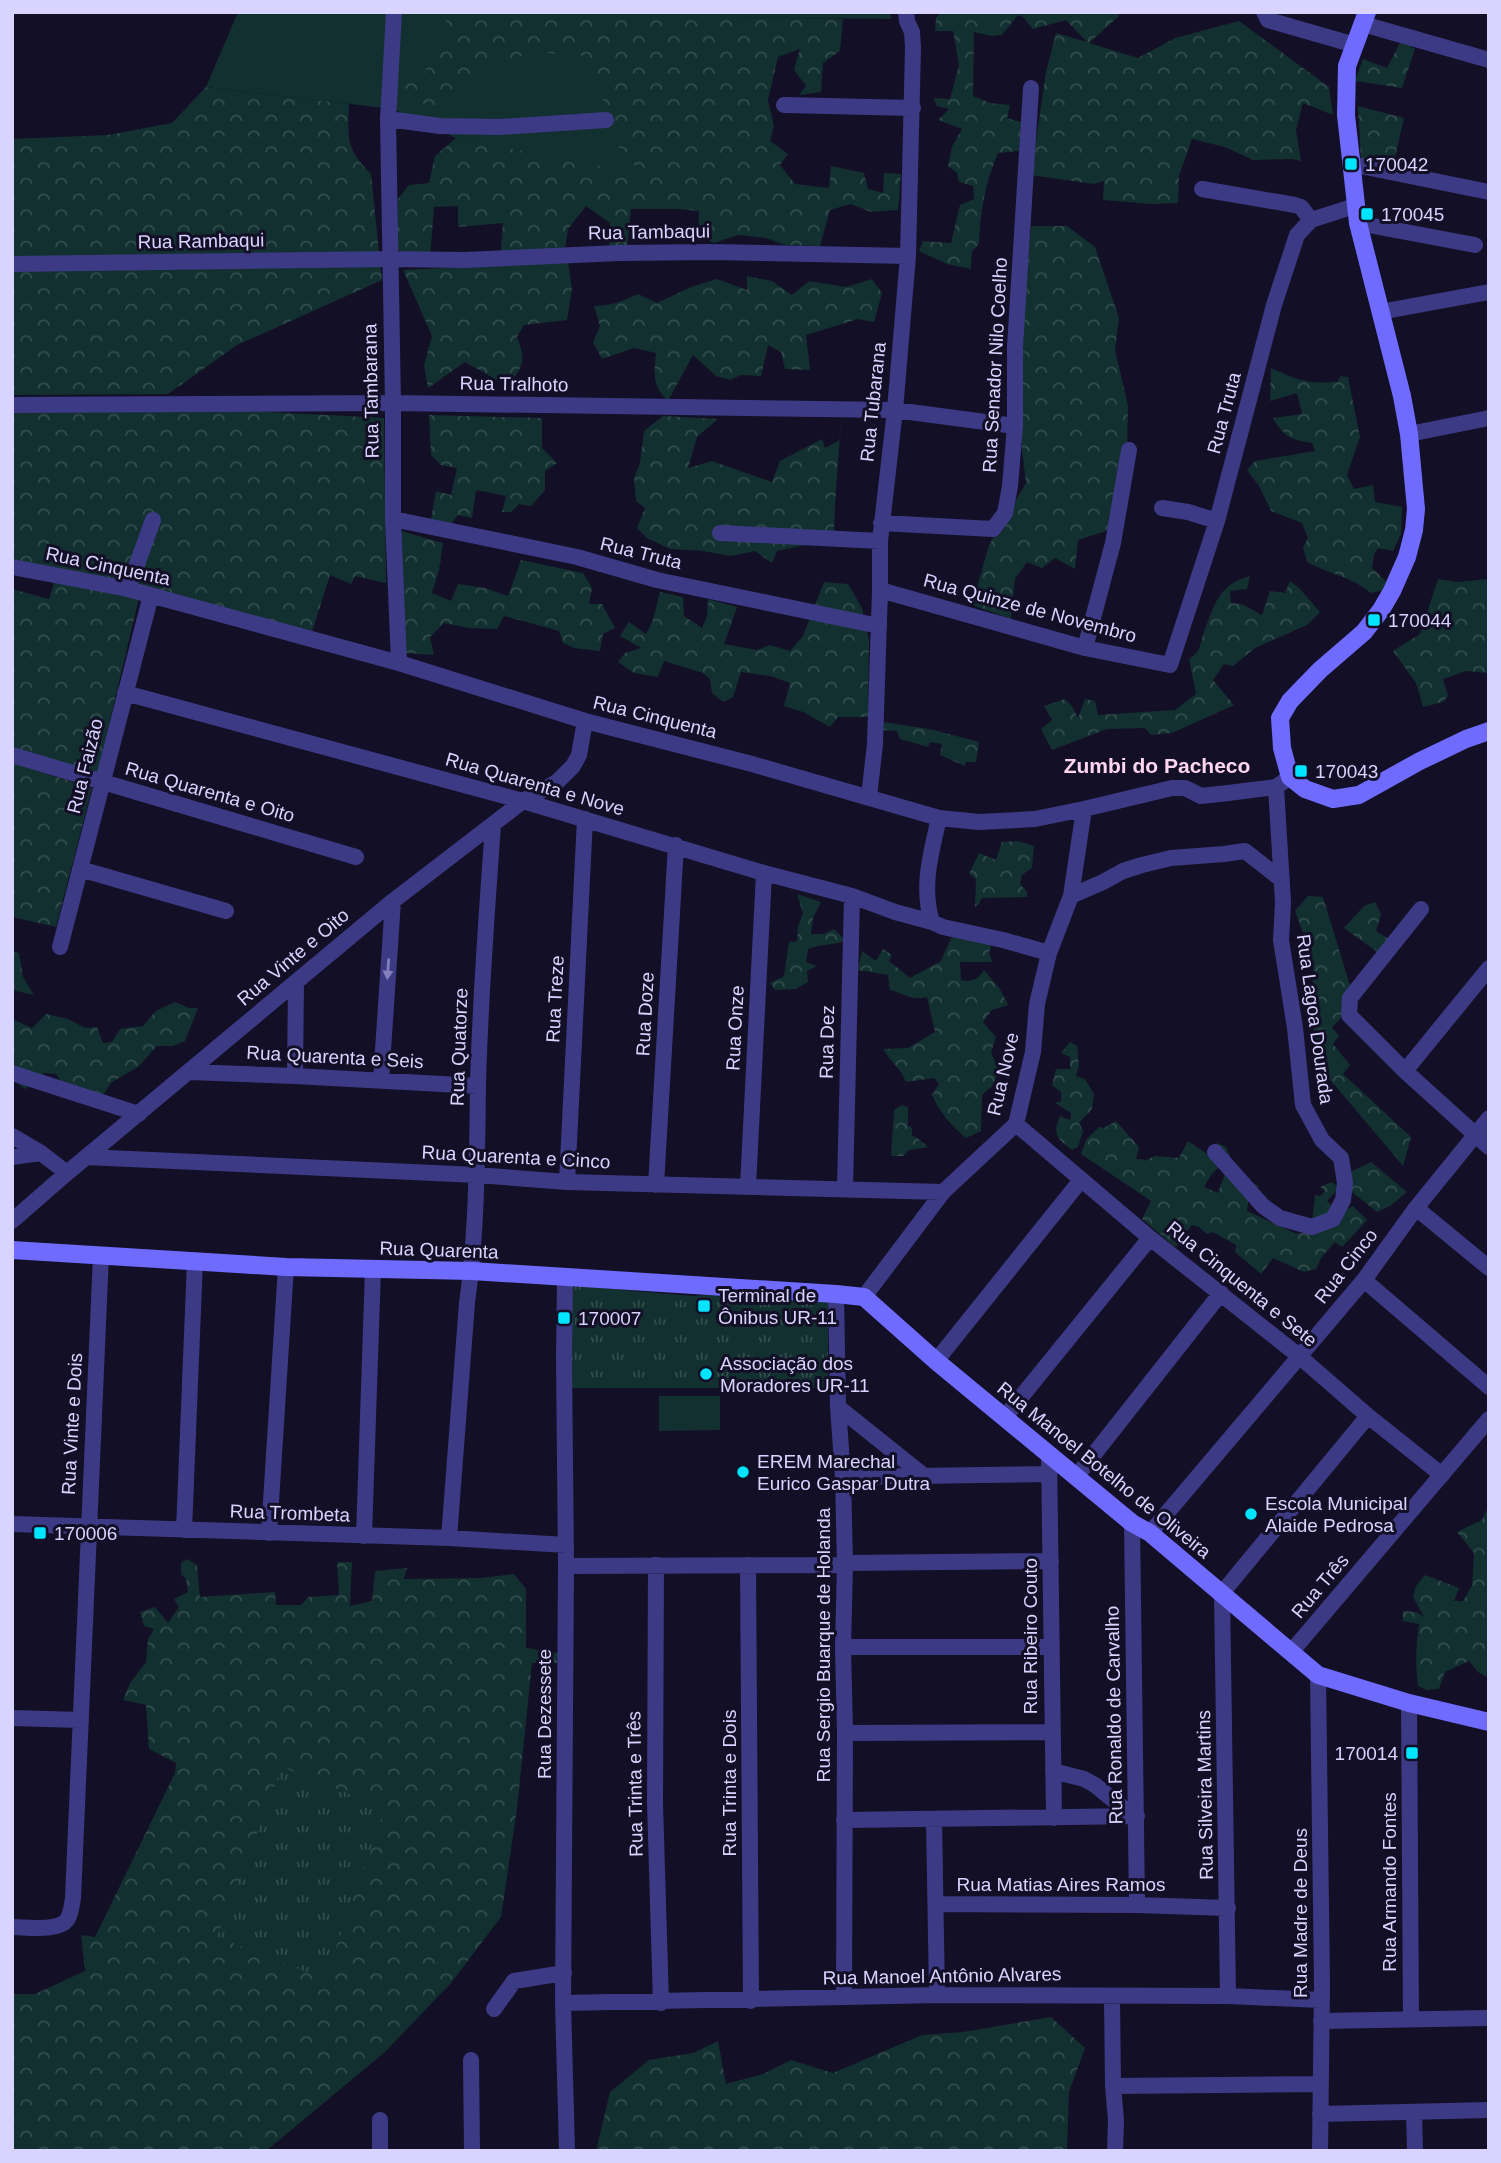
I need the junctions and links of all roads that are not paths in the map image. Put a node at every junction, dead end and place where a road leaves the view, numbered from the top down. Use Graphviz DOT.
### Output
graph roads {
  1 [pos="394,12"];
  2 [pos="906,12"];
  3 [pos="1264,12"];
  4 [pos="1365,18"];
  5 [pos="1355,45"];
  6 [pos="1489,60"];
  7 [pos="1031,88"];
  8 [pos="785,104"];
  9 [pos="913,108"];
  10 [pos="388,118"];
  11 [pos="606,120"];
  12 [pos="1351,164"];
  13 [pos="1202,189"];
  14 [pos="1489,192"];
  15 [pos="1356,215"];
  16 [pos="1311,220"];
  17 [pos="1475,245"];
  18 [pos="908,256"];
  19 [pos="390,258"];
  20 [pos="12,264"];
  21 [pos="1489,292"];
  22 [pos="1380,312"];
  23 [pos="393,403"];
  24 [pos="12,405"];
  25 [pos="895,410"];
  26 [pos="1489,418"];
  27 [pos="1015,426"];
  28 [pos="1409,434"];
  29 [pos="1129,450"];
  30 [pos="1162,508"];
  31 [pos="393,519"];
  32 [pos="153,520"];
  33 [pos="1217,521"];
  34 [pos="881,523"];
  35 [pos="720,533"];
  36 [pos="880,541"];
  37 [pos="12,567"];
  38 [pos="128,589"];
  39 [pos="880,590"];
  40 [pos="151,595"];
  41 [pos="878,626"];
  42 [pos="1085,648"];
  43 [pos="399,663"];
  44 [pos="1170,665"];
  45 [pos="125,693"];
  46 [pos="584,721"];
  47 [pos="1489,731"];
  48 [pos="12,755"];
  49 [pos="102,782"];
  50 [pos="1283,782"];
  51 [pos="869,797"];
  52 [pos="523,801"];
  53 [pos="1084,809"];
  54 [pos="939,818"];
  55 [pos="585,820"];
  56 [pos="493,825"];
  57 [pos="676,845"];
  58 [pos="356,857"];
  59 [pos="80,869"];
  60 [pos="764,873"];
  61 [pos="1282,880"];
  62 [pos="1071,896"];
  63 [pos="852,897"];
  64 [pos="393,901"];
  65 [pos="1421,909"];
  66 [pos="226,911"];
  67 [pos="932,922"];
  68 [pos="60,947"];
  69 [pos="1049,953"];
  70 [pos="1489,968"];
  71 [pos="296,982"];
  72 [pos="1405,1071"];
  73 [pos="189,1072"];
  74 [pos="12,1073"];
  75 [pos="296,1076"];
  76 [pos="382,1080"];
  77 [pos="478,1086"];
  78 [pos="139,1114"];
  79 [pos="1489,1118"];
  80 [pos="1016,1124"];
  81 [pos="1474,1135"];
  82 [pos="12,1136"];
  83 [pos="1489,1147"];
  84 [pos="1215,1152"];
  85 [pos="41,1153"];
  86 [pos="12,1157"];
  87 [pos="86,1157"];
  88 [pos="67,1172"];
  89 [pos="477,1175"];
  90 [pos="1081,1180"];
  91 [pos="567,1182"];
  92 [pos="656,1185"];
  93 [pos="748,1186"];
  94 [pos="845,1188"];
  95 [pos="943,1192"];
  96 [pos="1416,1208"];
  97 [pos="12,1221"];
  98 [pos="1150,1238"];
  99 [pos="12,1250"];
  100 [pos="101,1255"];
  101 [pos="195,1261"];
  102 [pos="286,1267"];
  103 [pos="1489,1268"];
  104 [pos="373,1269"];
  105 [pos="472,1271"];
  106 [pos="565,1278"];
  107 [pos="1363,1280"];
  108 [pos="1221,1293"];
  109 [pos="836,1294"];
  110 [pos="864,1297"];
  111 [pos="1299,1356"];
  112 [pos="936,1361"];
  113 [pos="1489,1387"];
  114 [pos="838,1407"];
  115 [pos="1368,1416"];
  116 [pos="1004,1418"];
  117 [pos="1489,1419"];
  118 [pos="1049,1455"];
  119 [pos="1048,1474"];
  120 [pos="923,1475"];
  121 [pos="1442,1475"];
  122 [pos="843,1477"];
  123 [pos="1076,1477"];
  124 [pos="1132,1523"];
  125 [pos="12,1524"];
  126 [pos="89,1527"];
  127 [pos="184,1530"];
  128 [pos="269,1533"];
  129 [pos="1150,1533"];
  130 [pos="364,1536"];
  131 [pos="449,1538"];
  132 [pos="566,1545"];
  133 [pos="1051,1561"];
  134 [pos="845,1564"];
  135 [pos="656,1565"];
  136 [pos="748,1565"];
  137 [pos="566,1566"];
  138 [pos="1222,1593"];
  139 [pos="843,1647"];
  140 [pos="1051,1647"];
  141 [pos="1292,1651"];
  142 [pos="1318,1675"];
  143 [pos="1409,1703"];
  144 [pos="12,1718"];
  145 [pos="81,1720"];
  146 [pos="1489,1722"];
  147 [pos="1052,1732"];
  148 [pos="845,1733"];
  149 [pos="1053,1771"];
  150 [pos="1135,1816"];
  151 [pos="1054,1818"];
  152 [pos="934,1819"];
  153 [pos="844,1820"];
  154 [pos="936,1904"];
  155 [pos="1137,1905"];
  156 [pos="1228,1908"];
  157 [pos="12,1927"];
  158 [pos="564,1973"];
  159 [pos="937,1996"];
  160 [pos="1112,1996"];
  161 [pos="1228,1996"];
  162 [pos="844,1997"];
  163 [pos="1321,2000"];
  164 [pos="751,2001"];
  165 [pos="563,2003"];
  166 [pos="661,2003"];
  167 [pos="494,2009"];
  168 [pos="1489,2018"];
  169 [pos="1411,2020"];
  170 [pos="1321,2021"];
  171 [pos="471,2060"];
  172 [pos="1320,2084"];
  173 [pos="1113,2086"];
  174 [pos="1489,2110"];
  175 [pos="1414,2112"];
  176 [pos="1320,2114"];
  177 [pos="380,2120"];
  178 [pos="380,2151"];
  179 [pos="472,2151"];
  180 [pos="567,2151"];
  181 [pos="1115,2151"];
  182 [pos="1320,2151"];
  183 [pos="1415,2151"];
  1 -- 10 [label="street, Rua Tambarana"];
  2 -- 9 [label="street, Rua Tubarana"];
  3 -- 5 [label="street"];
  4 -- 5 [label="street"];
  4 -- 6 [label="street"];
  5 -- 12 [label="street"];
  7 -- 27 [label="street, Rua Senador Nilo Coelho"];
  8 -- 9 [label="street"];
  9 -- 18 [label="street, Rua Tubarana"];
  10 -- 11 [label="street"];
  10 -- 19 [label="street, Rua Tambarana"];
  12 -- 14 [label="street"];
  12 -- 15 [label="street"];
  13 -- 16 [label="street"];
  15 -- 16 [label="street"];
  15 -- 17 [label="street"];
  15 -- 22 [label="street"];
  16 -- 33 [label="street, Rua Truta"];
  18 -- 19 [label="street, Rua Tambaqui"];
  18 -- 25 [label="street, Rua Tubarana"];
  19 -- 20 [label="street, Rua Rambaqui"];
  19 -- 23 [label="street, Rua Tambarana"];
  21 -- 22 [label="street"];
  22 -- 28 [label="street"];
  23 -- 24 [label="street, Rua Tralhoto"];
  23 -- 25 [label="street, Rua Tralhoto"];
  23 -- 31 [label="street, Rua Tambarana"];
  25 -- 27 [label="street, Rua Tralhoto"];
  25 -- 34 [label="street, Rua Tubarana"];
  26 -- 28 [label="street"];
  27 -- 34 [label="street, Rua Senador Nilo Coelho"];
  28 -- 50 [label="street"];
  29 -- 42 [label="street"];
  30 -- 33 [label="street"];
  31 -- 41 [label="street, Rua Truta"];
  31 -- 43 [label="street, Rua Tambarana"];
  32 -- 38 [label="street"];
  33 -- 44 [label="street, Rua Truta"];
  34 -- 36 [label="street, Rua Tubarana"];
  35 -- 36 [label="street"];
  36 -- 39 [label="street, Rua Tubarana"];
  37 -- 38 [label="street, Rua Cinquenta"];
  38 -- 40 [label="street, Rua Cinquenta"];
  39 -- 41 [label="street, Rua Tubarana"];
  39 -- 42 [label="street, Rua Quinze de Novembro"];
  40 -- 43 [label="street, Rua Cinquenta"];
  40 -- 45 [label="street, Rua Faizão"];
  41 -- 51 [label="street, Rua Tubarana"];
  42 -- 44 [label="street, Rua Quinze de Novembro"];
  43 -- 46 [label="street, Rua Cinquenta"];
  45 -- 49 [label="street, Rua Faizão"];
  45 -- 52 [label="street, Rua Quarenta e Nove"];
  46 -- 51 [label="street, Rua Cinquenta"];
  46 -- 52 [label="street, Rua Vinte e Oito"];
  47 -- 50 [label="street"];
  48 -- 49 [label="street, Rua Quarenta e Oito"];
  49 -- 58 [label="street, Rua Quarenta e Oito"];
  49 -- 59 [label="street, Rua Faizão"];
  50 -- 53 [label="street, Rua Cinquenta"];
  50 -- 61 [label="street, Rua Lagoa Dourada"];
  51 -- 54 [label="street, Rua Cinquenta"];
  52 -- 55 [label="street, Rua Quarenta e Nove"];
  52 -- 56 [label="street, Rua Vinte e Oito"];
  53 -- 54 [label="street, Rua Cinquenta"];
  53 -- 62 [label="street, Rua Nove"];
  54 -- 67 [label="street"];
  55 -- 57 [label="street, Rua Quarenta e Nove"];
  55 -- 91 [label="street, Rua Treze"];
  56 -- 64 [label="street, Rua Vinte e Oito"];
  56 -- 77 [label="street, Rua Quatorze"];
  57 -- 60 [label="street, Rua Quarenta e Nove"];
  57 -- 92 [label="street, Rua Doze"];
  59 -- 66 [label="street"];
  59 -- 68 [label="street, Rua Faizão"];
  60 -- 63 [label="street, Rua Quarenta e Nove"];
  60 -- 93 [label="street, Rua Onze"];
  61 -- 62 [label="street"];
  61 -- 84 [label="street, Rua Lagoa Dourada"];
  62 -- 69 [label="street, Rua Nove"];
  63 -- 67 [label="street, Rua Quarenta e Nove"];
  63 -- 94 [label="street, Rua Dez"];
  64 -- 71 [label="street, Rua Vinte e Oito"];
  64 -- 76 [label="street, one-way"];
  65 -- 72 [label="street"];
  67 -- 69 [label="street, Rua Quarenta e Nove"];
  69 -- 80 [label="street, Rua Nove"];
  70 -- 72 [label="street"];
  71 -- 73 [label="street, Rua Vinte e Oito"];
  71 -- 75 [label="street"];
  72 -- 81 [label="street"];
  73 -- 75 [label="street, Rua Quarenta e Seis"];
  73 -- 78 [label="street, Rua Vinte e Oito"];
  74 -- 78 [label="street"];
  75 -- 76 [label="street, Rua Quarenta e Seis"];
  76 -- 77 [label="street, Rua Quarenta e Seis"];
  77 -- 89 [label="street, Rua Quatorze"];
  78 -- 87 [label="street, Rua Vinte e Oito"];
  79 -- 81 [label="street, Rua Cinco"];
  80 -- 90 [label="street, Rua Cinquenta e Sete"];
  80 -- 95 [label="street, Rua Nove"];
  81 -- 83 [label="street"];
  81 -- 96 [label="street, Rua Cinco"];
  82 -- 85 [label="street"];
  85 -- 86 [label="street"];
  85 -- 88 [label="street"];
  87 -- 88 [label="street, Rua Vinte e Oito"];
  87 -- 89 [label="street, Rua Quarenta e Cinco"];
  88 -- 97 [label="street, Rua Vinte e Oito"];
  89 -- 91 [label="street, Rua Quarenta e Cinco"];
  89 -- 105 [label="street, Rua Quatorze"];
  90 -- 98 [label="street, Rua Cinquenta e Sete"];
  90 -- 112 [label="street"];
  91 -- 92 [label="street, Rua Quarenta e Cinco"];
  92 -- 93 [label="street, Rua Quarenta e Cinco"];
  93 -- 94 [label="street, Rua Quarenta e Cinco"];
  94 -- 95 [label="street, Rua Quarenta e Cinco"];
  95 -- 110 [label="street, Rua Nove"];
  96 -- 103 [label="street"];
  96 -- 107 [label="street, Rua Cinco"];
  98 -- 108 [label="street, Rua Cinquenta e Sete"];
  98 -- 116 [label="street"];
  99 -- 100 [label="street, Rua Quarenta"];
  100 -- 101 [label="street, Rua Quarenta"];
  100 -- 126 [label="street, Rua Vinte e Dois"];
  101 -- 102 [label="street, Rua Quarenta"];
  101 -- 127 [label="street"];
  102 -- 104 [label="street, Rua Quarenta"];
  102 -- 128 [label="street"];
  104 -- 105 [label="street, Rua Quarenta"];
  104 -- 130 [label="street"];
  105 -- 106 [label="street, Rua Quarenta"];
  105 -- 131 [label="street, Rua Quatorze"];
  106 -- 109 [label="street, Rua Quarenta"];
  106 -- 132 [label="street, Rua Dezessete"];
  107 -- 111 [label="street, Rua Cinco"];
  107 -- 113 [label="street"];
  108 -- 111 [label="street, Rua Cinquenta e Sete"];
  108 -- 123 [label="street"];
  109 -- 110 [label="street, Rua Quarenta"];
  109 -- 114 [label="street, Rua Sergio Buarque de Holanda"];
  110 -- 112 [label="street, Rua Manoel Botelho de Oliveira"];
  111 -- 115 [label="street, Rua Cinquenta e Sete"];
  111 -- 129 [label="street, Rua Cinco"];
  112 -- 116 [label="street, Rua Manoel Botelho de Oliveira"];
  114 -- 120 [label="street"];
  114 -- 122 [label="street, Rua Sergio Buarque de Holanda"];
  115 -- 121 [label="street, Rua Cinquenta e Sete"];
  115 -- 138 [label="street"];
  116 -- 118 [label="street, Rua Manoel Botelho de Oliveira"];
  117 -- 121 [label="street, Rua Três"];
  118 -- 119 [label="street, Rua Ribeiro Couto"];
  118 -- 123 [label="street, Rua Manoel Botelho de Oliveira"];
  119 -- 120 [label="street"];
  119 -- 133 [label="street, Rua Ribeiro Couto"];
  120 -- 122 [label="street"];
  121 -- 141 [label="street, Rua Três"];
  122 -- 134 [label="street, Rua Sergio Buarque de Holanda"];
  123 -- 124 [label="street, Rua Manoel Botelho de Oliveira"];
  124 -- 129 [label="street, Rua Manoel Botelho de Oliveira"];
  124 -- 150 [label="street, Rua Ronaldo de Carvalho"];
  125 -- 126 [label="street, Rua Trombeta"];
  126 -- 127 [label="street, Rua Trombeta"];
  126 -- 145 [label="street, Rua Vinte e Dois"];
  127 -- 128 [label="street, Rua Trombeta"];
  128 -- 130 [label="street, Rua Trombeta"];
  129 -- 138 [label="street, Rua Manoel Botelho de Oliveira"];
  130 -- 131 [label="street, Rua Trombeta"];
  131 -- 132 [label="street, Rua Trombeta"];
  132 -- 137 [label="street, Rua Dezessete"];
  133 -- 134 [label="street"];
  133 -- 140 [label="street, Rua Ribeiro Couto"];
  134 -- 136 [label="street"];
  134 -- 139 [label="street, Rua Sergio Buarque de Holanda"];
  135 -- 136 [label="street"];
  135 -- 137 [label="street"];
  135 -- 166 [label="street, Rua Trinta e Três"];
  136 -- 164 [label="street, Rua Trinta e Dois"];
  137 -- 158 [label="street, Rua Dezessete"];
  138 -- 141 [label="street, Rua Manoel Botelho de Oliveira"];
  138 -- 156 [label="street, Rua Silveira Martins"];
  139 -- 140 [label="street"];
  139 -- 148 [label="street, Rua Sergio Buarque de Holanda"];
  140 -- 147 [label="street, Rua Ribeiro Couto"];
  141 -- 142 [label="street, Rua Manoel Botelho de Oliveira"];
  142 -- 143 [label="street"];
  142 -- 163 [label="street, Rua Madre de Deus"];
  143 -- 146 [label="street"];
  143 -- 169 [label="street, Rua Armando Fontes"];
  144 -- 145 [label="street"];
  145 -- 157 [label="street, Rua Vinte e Dois"];
  147 -- 148 [label="street"];
  147 -- 149 [label="street, Rua Ribeiro Couto"];
  148 -- 153 [label="street, Rua Sergio Buarque de Holanda"];
  149 -- 150 [label="street"];
  149 -- 151 [label="street, Rua Ribeiro Couto"];
  150 -- 151 [label="street"];
  150 -- 155 [label="street, Rua Ronaldo de Carvalho"];
  151 -- 152 [label="street"];
  152 -- 153 [label="street"];
  152 -- 154 [label="street"];
  153 -- 162 [label="street, Rua Sergio Buarque de Holanda"];
  154 -- 155 [label="street, Rua Matias Aires Ramos"];
  154 -- 159 [label="street"];
  155 -- 156 [label="street, Rua Matias Aires Ramos"];
  156 -- 161 [label="street, Rua Silveira Martins"];
  158 -- 165 [label="street, Rua Dezessete"];
  158 -- 167 [label="street"];
  159 -- 160 [label="street, Rua Manoel Antônio Alvares"];
  159 -- 162 [label="street, Rua Manoel Antônio Alvares"];
  160 -- 161 [label="street, Rua Manoel Antônio Alvares"];
  160 -- 173 [label="street"];
  161 -- 163 [label="street, Rua Manoel Antônio Alvares"];
  162 -- 164 [label="street, Rua Manoel Antônio Alvares"];
  163 -- 170 [label="street, Rua Madre de Deus"];
  164 -- 166 [label="street, Rua Manoel Antônio Alvares"];
  165 -- 166 [label="street, Rua Manoel Antônio Alvares"];
  165 -- 180 [label="street, Rua Dezessete"];
  168 -- 169 [label="street"];
  169 -- 170 [label="street"];
  170 -- 172 [label="street, Rua Madre de Deus"];
  171 -- 179 [label="street"];
  172 -- 173 [label="street"];
  172 -- 176 [label="street, Rua Madre de Deus"];
  173 -- 181 [label="street"];
  174 -- 175 [label="street"];
  175 -- 176 [label="street"];
  175 -- 183 [label="street"];
  176 -- 182 [label="street, Rua Madre de Deus"];
  177 -- 178 [label="street"];
}
